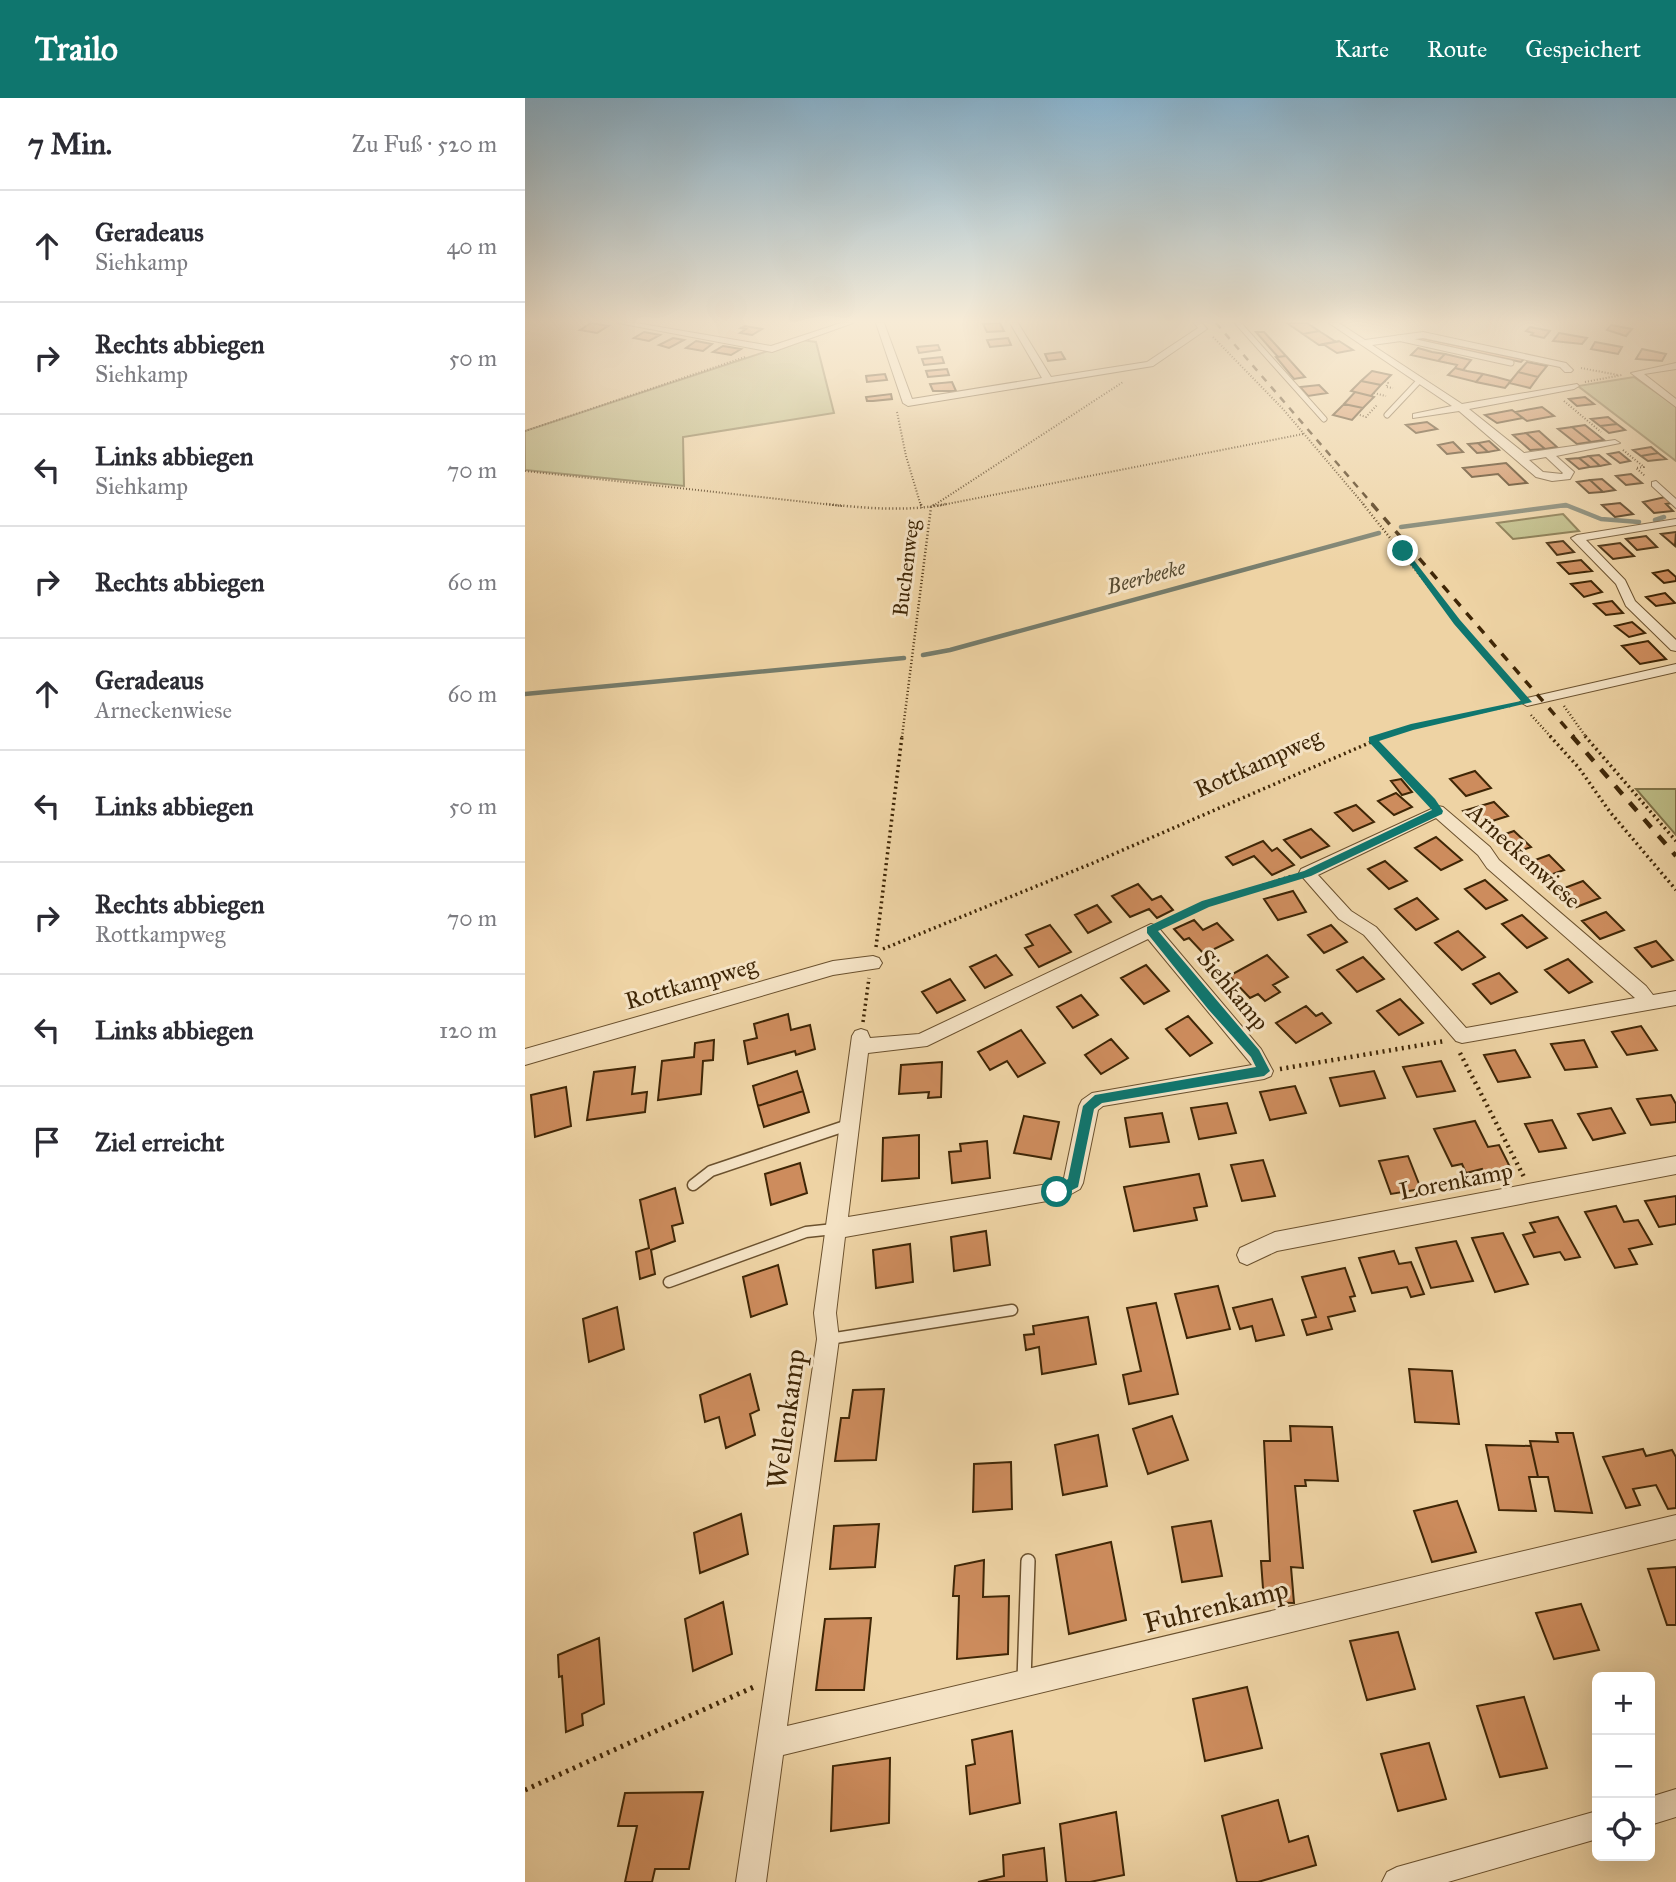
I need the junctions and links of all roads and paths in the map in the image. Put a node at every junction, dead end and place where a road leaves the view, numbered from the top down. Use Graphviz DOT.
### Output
graph roads {
  1 [pos="600,406"];
  2 [pos="900,406"];
  3 [pos="1084,406"];
  4 [pos="1279,406"];
  5 [pos="1313,406"];
  6 [pos="1395,406"];
  7 [pos="1458,406"];
  8 [pos="1470,406"];
  9 [pos="1461,408"];
  10 [pos="1357,414"];
  11 [pos="1387,415"];
  12 [pos="1417,416"];
  13 [pos="1366,417"];
  14 [pos="1324,419"];
  15 [pos="525,431"];
  16 [pos="1303,434"];
  17 [pos="1615,443"];
  18 [pos="1548,454"];
  19 [pos="1520,455"];
  20 [pos="525,471"];
  21 [pos="1656,484"];
  22 [pos="1676,505"];
  23 [pos="931,507"];
  24 [pos="922,508"];
  25 [pos="1676,522"];
  26 [pos="1676,647"];
  27 [pos="1676,668"];
  28 [pos="1524,703"];
  29 [pos="1561,703"];
  30 [pos="1372,740"];
  31 [pos="1438,811"];
  32 [pos="1676,841"];
  33 [pos="1307,873"];
  34 [pos="1676,890"];
  35 [pos="1151,930"];
  36 [pos="874,958"];
  37 [pos="1676,998"];
  38 [pos="1649,1003"];
  39 [pos="1462,1036"];
  40 [pos="861,1041"];
  41 [pos="525,1056"];
  42 [pos="1264,1071"];
  43 [pos="848,1125"];
  44 [pos="1676,1165"];
  45 [pos="693,1185"];
  46 [pos="1532,1193"];
  47 [pos="836,1229"];
  48 [pos="1247,1255"];
  49 [pos="669,1282"];
  50 [pos="1012,1310"];
  51 [pos="828,1339"];
  52 [pos="1676,1527"];
  53 [pos="1028,1560"];
  54 [pos="781,1676"];
  55 [pos="1024,1685"];
  56 [pos="770,1744"];
  57 [pos="525,1790"];
  58 [pos="1676,1803"];
  59 [pos="1655,1809"];
  60 [pos="1592,1826"];
  61 [pos="751,1882"];
  62 [pos="1397,1882"];
  1 -- 15 [label="path"];
  2 -- 24 [label="path"];
  3 -- 23 [label="path, Buchenweg"];
  4 -- 16 [label="path"];
  5 -- 14 [label="lane"];
  6 -- 11 [label="lane"];
  7 -- 9 [label="street"];
  8 -- 9 [label="street"];
  9 -- 12 [label="street"];
  9 -- 19 [label="street"];
  10 -- 13 [label="path"];
  16 -- 23 [label="path"];
  16 -- 28 [label="path"];
  17 -- 18 [label="street"];
  18 -- 19 [label="street"];
  18 -- 19 [label="street"];
  20 -- 24 [label="path"];
  21 -- 22 [label="street"];
  23 -- 24 [label="path"];
  23 -- 36 [label="path, Buchenweg"];
  25 -- 26 [label="street"];
  27 -- 28 [label="street"];
  28 -- 30 [label="path, Rottkampweg"];
  28 -- 34 [label="path"];
  29 -- 32 [label="path"];
  30 -- 31 [label="path"];
  30 -- 36 [label="path, Rottkampweg"];
  31 -- 33 [label="street, Arneckenwiese"];
  31 -- 38 [label="street, Arneckenwiese"];
  33 -- 35 [label="path"];
  33 -- 39 [label="street"];
  35 -- 40 [label="street"];
  35 -- 42 [label="street, Siehkamp"];
  36 -- 40 [label="path"];
  36 -- 41 [label="street, Rottkampweg"];
  37 -- 38 [label="street"];
  38 -- 39 [label="street"];
  39 -- 42 [label="path"];
  39 -- 46 [label="path"];
  40 -- 43 [label="street, Wellenkamp"];
  42 -- 47 [label="street, Siehkamp"];
  43 -- 45 [label="lane"];
  43 -- 47 [label="street, Wellenkamp"];
  44 -- 46 [label="street, Lorenkamp"];
  46 -- 48 [label="street, Lorenkamp"];
  47 -- 49 [label="lane"];
  47 -- 51 [label="street, Wellenkamp"];
  50 -- 51 [label="lane"];
  51 -- 54 [label="street, Wellenkamp"];
  52 -- 55 [label="street, Fuhrenkamp"];
  53 -- 55 [label="lane"];
  54 -- 56 [label="street, Wellenkamp"];
  54 -- 57 [label="path"];
  55 -- 56 [label="street, Fuhrenkamp"];
  56 -- 61 [label="street, Wellenkamp"];
  58 -- 59 [label="street"];
  60 -- 62 [label="street"];
}
